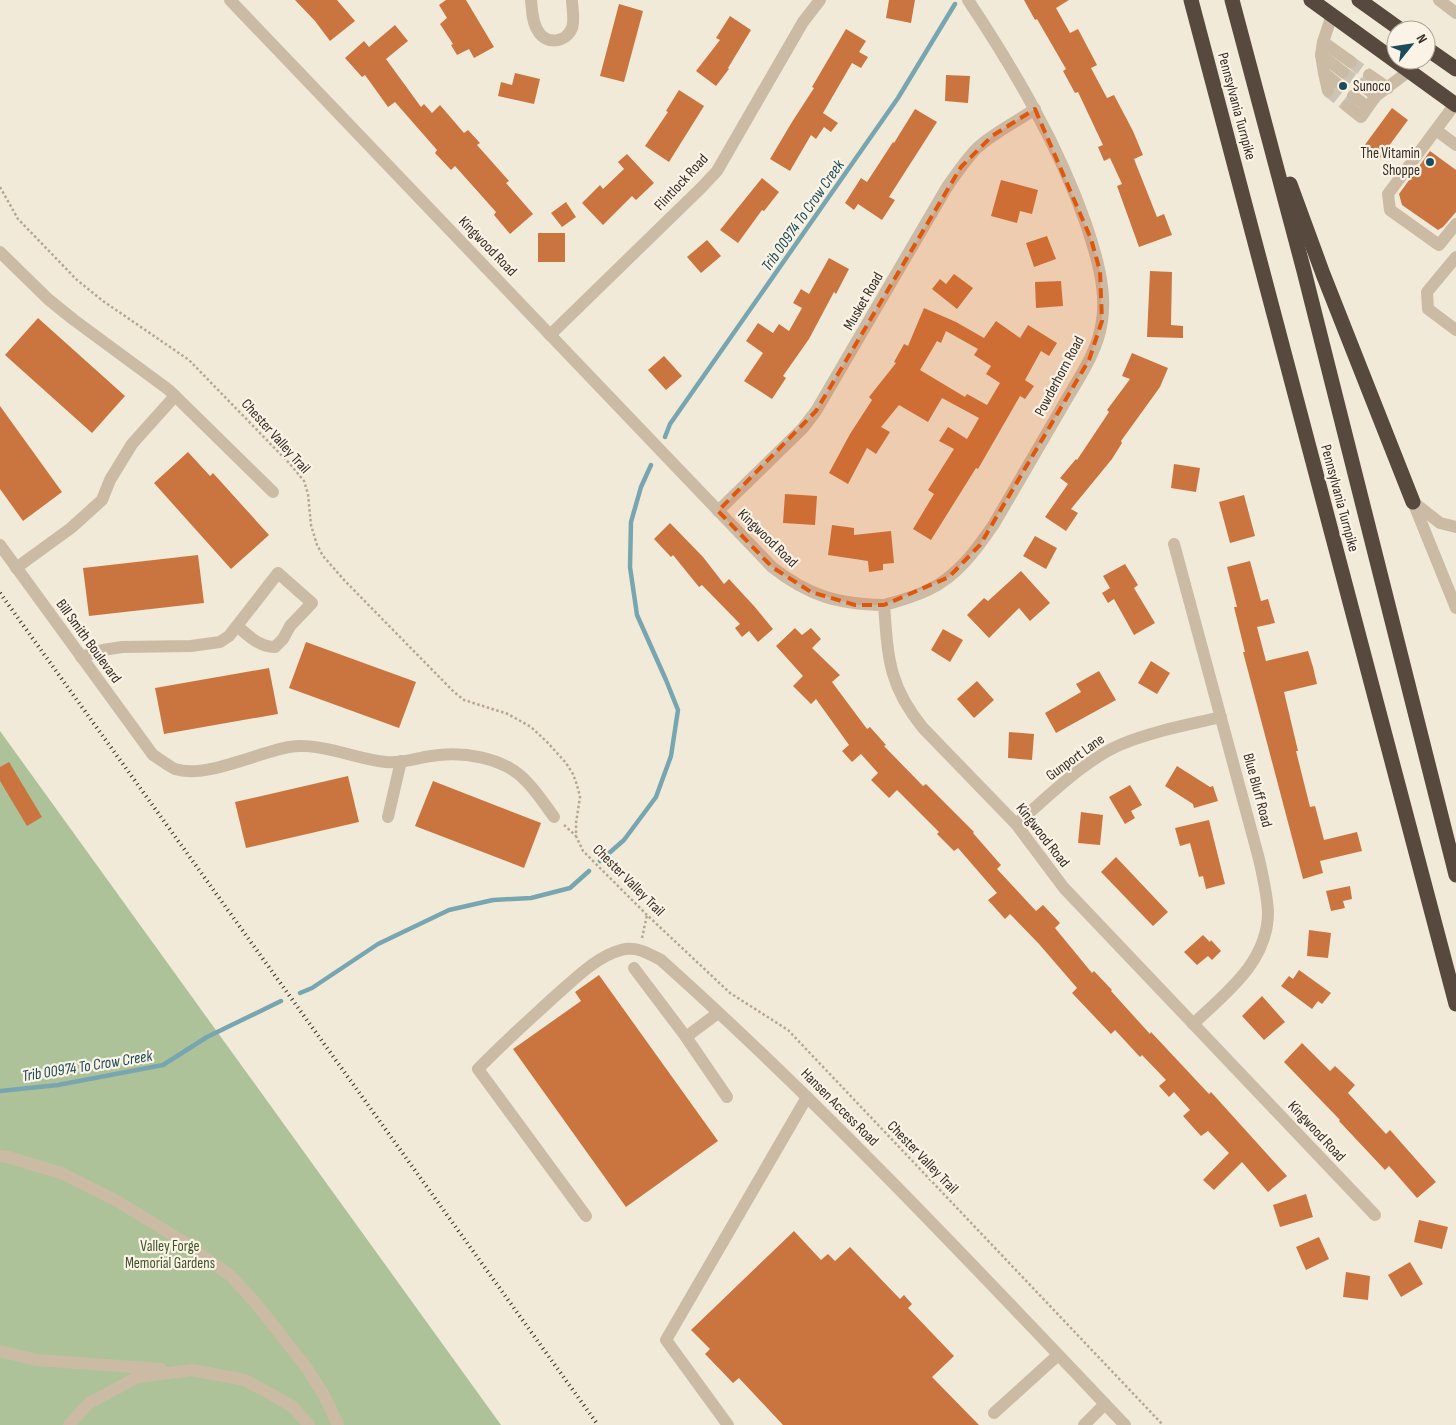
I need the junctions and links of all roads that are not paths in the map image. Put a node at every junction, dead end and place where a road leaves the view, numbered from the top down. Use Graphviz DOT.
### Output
graph roads {
  1 [pos="230,0"];
  2 [pos="531,0"];
  3 [pos="572,0"];
  4 [pos="820,0"];
  5 [pos="968,0"];
  6 [pos="1191,0"];
  7 [pos="1232,0"];
  8 [pos="1311,0"];
  9 [pos="1359,0"];
  10 [pos="1439,0"];
  11 [pos="1456,13"];
  12 [pos="1332,15"];
  13 [pos="1387,20"];
  14 [pos="1323,42"];
  15 [pos="1321,55"];
  16 [pos="1436,55"];
  17 [pos="1456,69"];
  18 [pos="1409,71"];
  19 [pos="1332,87"];
  20 [pos="1388,88"];
  21 [pos="1257,91"];
  22 [pos="1376,96"];
  23 [pos="1350,101"];
  24 [pos="1456,105"];
  25 [pos="1036,109"];
  26 [pos="1436,130"];
  27 [pos="1456,145"];
  28 [pos="1456,224"];
  29 [pos="0,252"];
  30 [pos="1456,258"];
  31 [pos="1456,330"];
  32 [pos="550,335"];
  33 [pos="175,396"];
  34 [pos="273,492"];
  35 [pos="1413,502"];
  36 [pos="718,511"];
  37 [pos="1456,527"];
  38 [pos="1174,544"];
  39 [pos="0,545"];
  40 [pos="16,568"];
  41 [pos="884,605"];
  42 [pos="1456,608"];
  43 [pos="237,626"];
  44 [pos="81,656"];
  45 [pos="1221,717"];
  46 [pos="401,761"];
  47 [pos="388,817"];
  48 [pos="554,817"];
  49 [pos="1016,824"];
  50 [pos="1456,874"];
  51 [pos="634,968"];
  52 [pos="1456,1004"];
  53 [pos="718,1013"];
  54 [pos="1193,1024"];
  55 [pos="686,1037"];
  56 [pos="727,1097"];
  57 [pos="807,1098"];
  58 [pos="3,1154"];
  59 [pos="586,1216"];
  60 [pos="1374,1216"];
  61 [pos="0,1351"];
  62 [pos="1058,1355"];
  63 [pos="183,1371"];
  64 [pos="1105,1404"];
  65 [pos="994,1413"];
  66 [pos="69,1425"];
  67 [pos="309,1425"];
  68 [pos="338,1425"];
  69 [pos="728,1425"];
  70 [pos="1084,1425"];
  71 [pos="1125,1425"];
  1 -- 32 [label="street, Kingwood Road"];
  2 -- 3 [label="street"];
  4 -- 32 [label="street, Flintlock Road"];
  5 -- 25 [label="street, Powderhorn Road"];
  6 -- 52 [label="highway, Pennsylvania Turnpike"];
  7 -- 21 [label="highway, Pennsylvania Turnpike"];
  8 -- 12 [label="highway"];
  9 -- 13 [label="highway"];
  10 -- 11 [label="street"];
  12 -- 14 [label="street"];
  12 -- 18 [label="highway"];
  14 -- 15 [label="street"];
  14 -- 15 [label="street"];
  15 -- 19 [label="street"];
  16 -- 17 [label="highway"];
  18 -- 20 [label="street"];
  18 -- 24 [label="highway"];
  20 -- 22 [label="street"];
  20 -- 22 [label="street"];
  21 -- 35 [label="highway"];
  21 -- 50 [label="highway, Pennsylvania Turnpike"];
  22 -- 23 [label="street"];
  24 -- 26 [label="street"];
  25 -- 36 [label="street, Musket Road"];
  25 -- 41 [label="street, Powderhorn Road"];
  26 -- 27 [label="street"];
  26 -- 28 [label="street"];
  29 -- 33 [label="street"];
  30 -- 31 [label="street"];
  32 -- 36 [label="street, Kingwood Road"];
  33 -- 34 [label="street"];
  33 -- 40 [label="street"];
  35 -- 37 [label="street"];
  35 -- 42 [label="street"];
  36 -- 41 [label="street, Kingwood Road"];
  38 -- 45 [label="street, Blue Bluff Road"];
  39 -- 40 [label="street, Bill Smith Boulevard"];
  40 -- 44 [label="street, Bill Smith Boulevard"];
  41 -- 49 [label="street, Kingwood Road"];
  43 -- 43 [label="street"];
  43 -- 44 [label="street"];
  44 -- 46 [label="street, Bill Smith Boulevard"];
  45 -- 49 [label="street, Gunport Lane"];
  45 -- 54 [label="street, Blue Bluff Road"];
  46 -- 47 [label="street"];
  46 -- 48 [label="street"];
  49 -- 54 [label="street, Kingwood Road"];
  51 -- 55 [label="street"];
  53 -- 55 [label="street"];
  53 -- 57 [label="street, Hansen Access Road"];
  53 -- 59 [label="street, Hansen Access Road"];
  54 -- 60 [label="street, Kingwood Road"];
  55 -- 56 [label="street"];
  57 -- 62 [label="street, Hansen Access Road"];
  57 -- 69 [label="street"];
  58 -- 68 [label="street"];
  61 -- 63 [label="street"];
  62 -- 64 [label="street, Hansen Access Road"];
  62 -- 65 [label="street"];
  63 -- 66 [label="street"];
  63 -- 67 [label="street"];
  64 -- 70 [label="street"];
  64 -- 71 [label="street, Hansen Access Road"];
}
